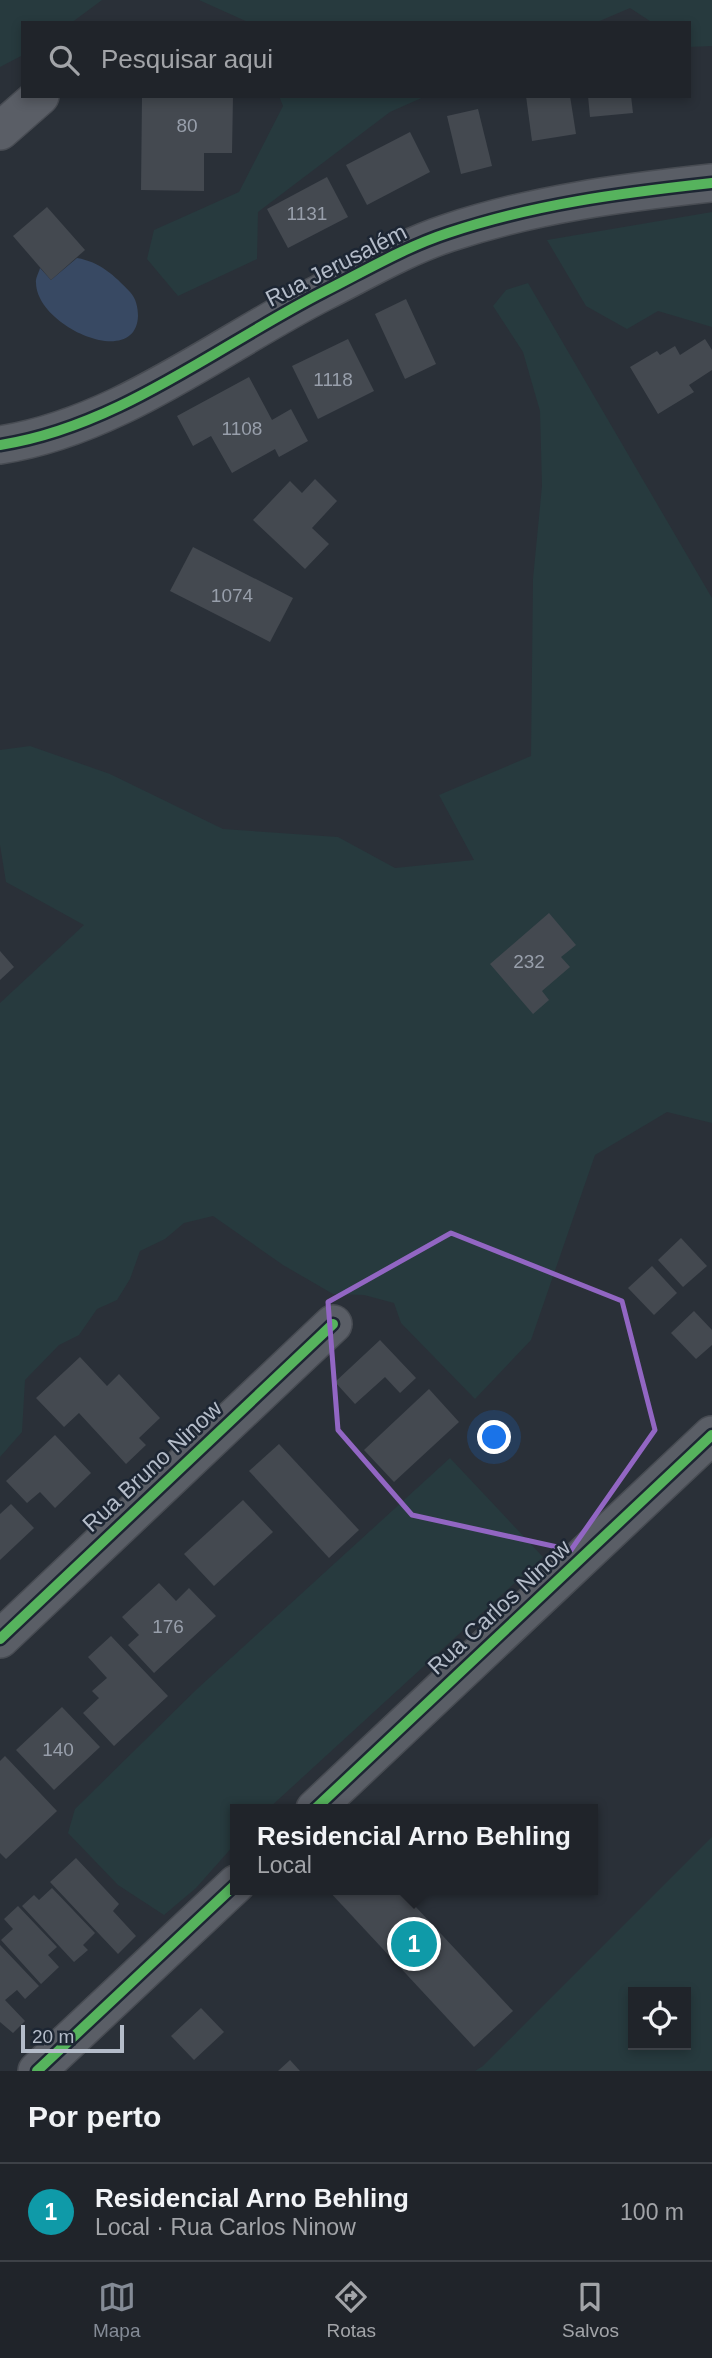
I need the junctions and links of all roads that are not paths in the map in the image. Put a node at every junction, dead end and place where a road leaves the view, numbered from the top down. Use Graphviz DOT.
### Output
graph roads {
  1 [pos="38,98"];
  2 [pos="0,131"];
  3 [pos="712,183"];
  4 [pos="0,445"];
  5 [pos="333,1324"];
  6 [pos="712,1435"];
  7 [pos="0,1639"];
  8 [pos="320,1804"];
  9 [pos="230,1890"];
  10 [pos="37,2071"];
  1 -- 2 [label="street"];
  3 -- 4 [label="street, Rua Jerusalém"];
  5 -- 7 [label="street, Rua Bruno Ninow"];
  6 -- 8 [label="street, Rua Carlos Ninow"];
  9 -- 10 [label="street"];
}
